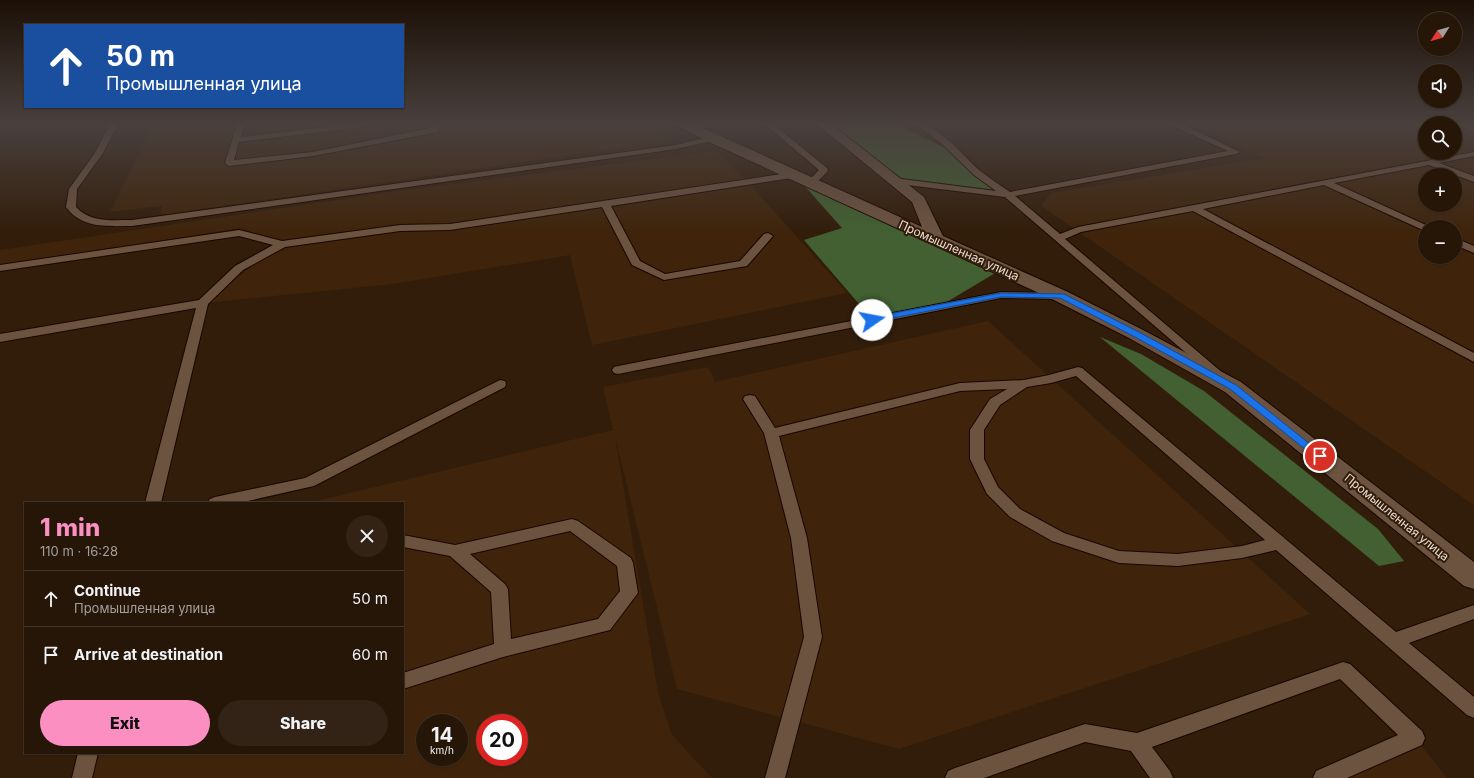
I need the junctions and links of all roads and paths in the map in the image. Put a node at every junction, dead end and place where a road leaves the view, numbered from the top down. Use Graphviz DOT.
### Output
graph roads {
  1 [pos="94,160"];
  2 [pos="230,160"];
  3 [pos="238,160"];
  4 [pos="581,160"];
  5 [pos="762,160"];
  6 [pos="812,160"];
  7 [pos="869,160"];
  8 [pos="964,160"];
  9 [pos="1192,160"];
  10 [pos="1445,160"];
  11 [pos="1432,163"];
  12 [pos="803,179"];
  13 [pos="1474,179"];
  14 [pos="894,180"];
  15 [pos="1326,183"];
  16 [pos="1008,195"];
  17 [pos="606,203"];
  18 [pos="1195,208"];
  19 [pos="1418,225"];
  20 [pos="768,236"];
  21 [pos="935,238"];
  22 [pos="1058,238"];
  23 [pos="282,244"];
  24 [pos="1462,245"];
  25 [pos="1474,250"];
  26 [pos="0,268"];
  27 [pos="1061,296"];
  28 [pos="203,303"];
  29 [pos="0,338"];
  30 [pos="1474,358"];
  31 [pos="618,370"];
  32 [pos="500,384"];
  33 [pos="1024,384"];
  34 [pos="1233,387"];
  35 [pos="750,399"];
  36 [pos="771,433"];
  37 [pos="153,502"];
  38 [pos="219,502"];
  39 [pos="404,541"];
  40 [pos="1279,543"];
  41 [pos="455,551"];
  42 [pos="1472,575"];
  43 [pos="1474,612"];
  44 [pos="1395,640"];
  45 [pos="503,649"];
  46 [pos="404,681"];
  47 [pos="1474,709"];
  48 [pos="1137,743"];
  49 [pos="88,754"];
  50 [pos="82,778"];
  51 [pos="775,778"];
  52 [pos="955,778"];
  53 [pos="1163,778"];
  54 [pos="1323,778"];
  1 -- 4 [label="lane"];
  2 -- 3 [label="lane"];
  5 -- 12 [label="street, Промышленная улица"];
  6 -- 12 [label="lane"];
  7 -- 14 [label="street"];
  8 -- 16 [label="lane"];
  9 -- 16 [label="lane"];
  10 -- 11 [label="lane"];
  11 -- 13 [label="lane"];
  11 -- 15 [label="lane"];
  12 -- 17 [label="lane"];
  12 -- 21 [label="street, Промышленная улица"];
  14 -- 16 [label="lane"];
  14 -- 21 [label="street"];
  15 -- 18 [label="lane"];
  15 -- 19 [label="lane"];
  16 -- 22 [label="lane"];
  17 -- 20 [label="lane"];
  17 -- 23 [label="lane"];
  18 -- 22 [label="lane"];
  18 -- 30 [label="lane"];
  21 -- 27 [label="street, Промышленная улица"];
  22 -- 34 [label="lane"];
  23 -- 26 [label="lane"];
  23 -- 28 [label="lane"];
  24 -- 25 [label="lane"];
  27 -- 31 [label="lane"];
  27 -- 34 [label="street, Промышленная улица"];
  28 -- 29 [label="lane"];
  28 -- 37 [label="lane"];
  32 -- 38 [label="lane"];
  33 -- 36 [label="lane"];
  33 -- 40 [label="lane"];
  33 -- 40 [label="lane"];
  34 -- 42 [label="street, Промышленная улица"];
  35 -- 36 [label="lane"];
  36 -- 51 [label="lane"];
  39 -- 41 [label="lane"];
  40 -- 44 [label="lane"];
  41 -- 45 [label="lane"];
  41 -- 45 [label="lane"];
  43 -- 44 [label="lane"];
  44 -- 47 [label="lane"];
  45 -- 46 [label="lane"];
  48 -- 52 [label="lane"];
  48 -- 53 [label="lane"];
  48 -- 54 [label="lane"];
  49 -- 50 [label="lane"];
}
